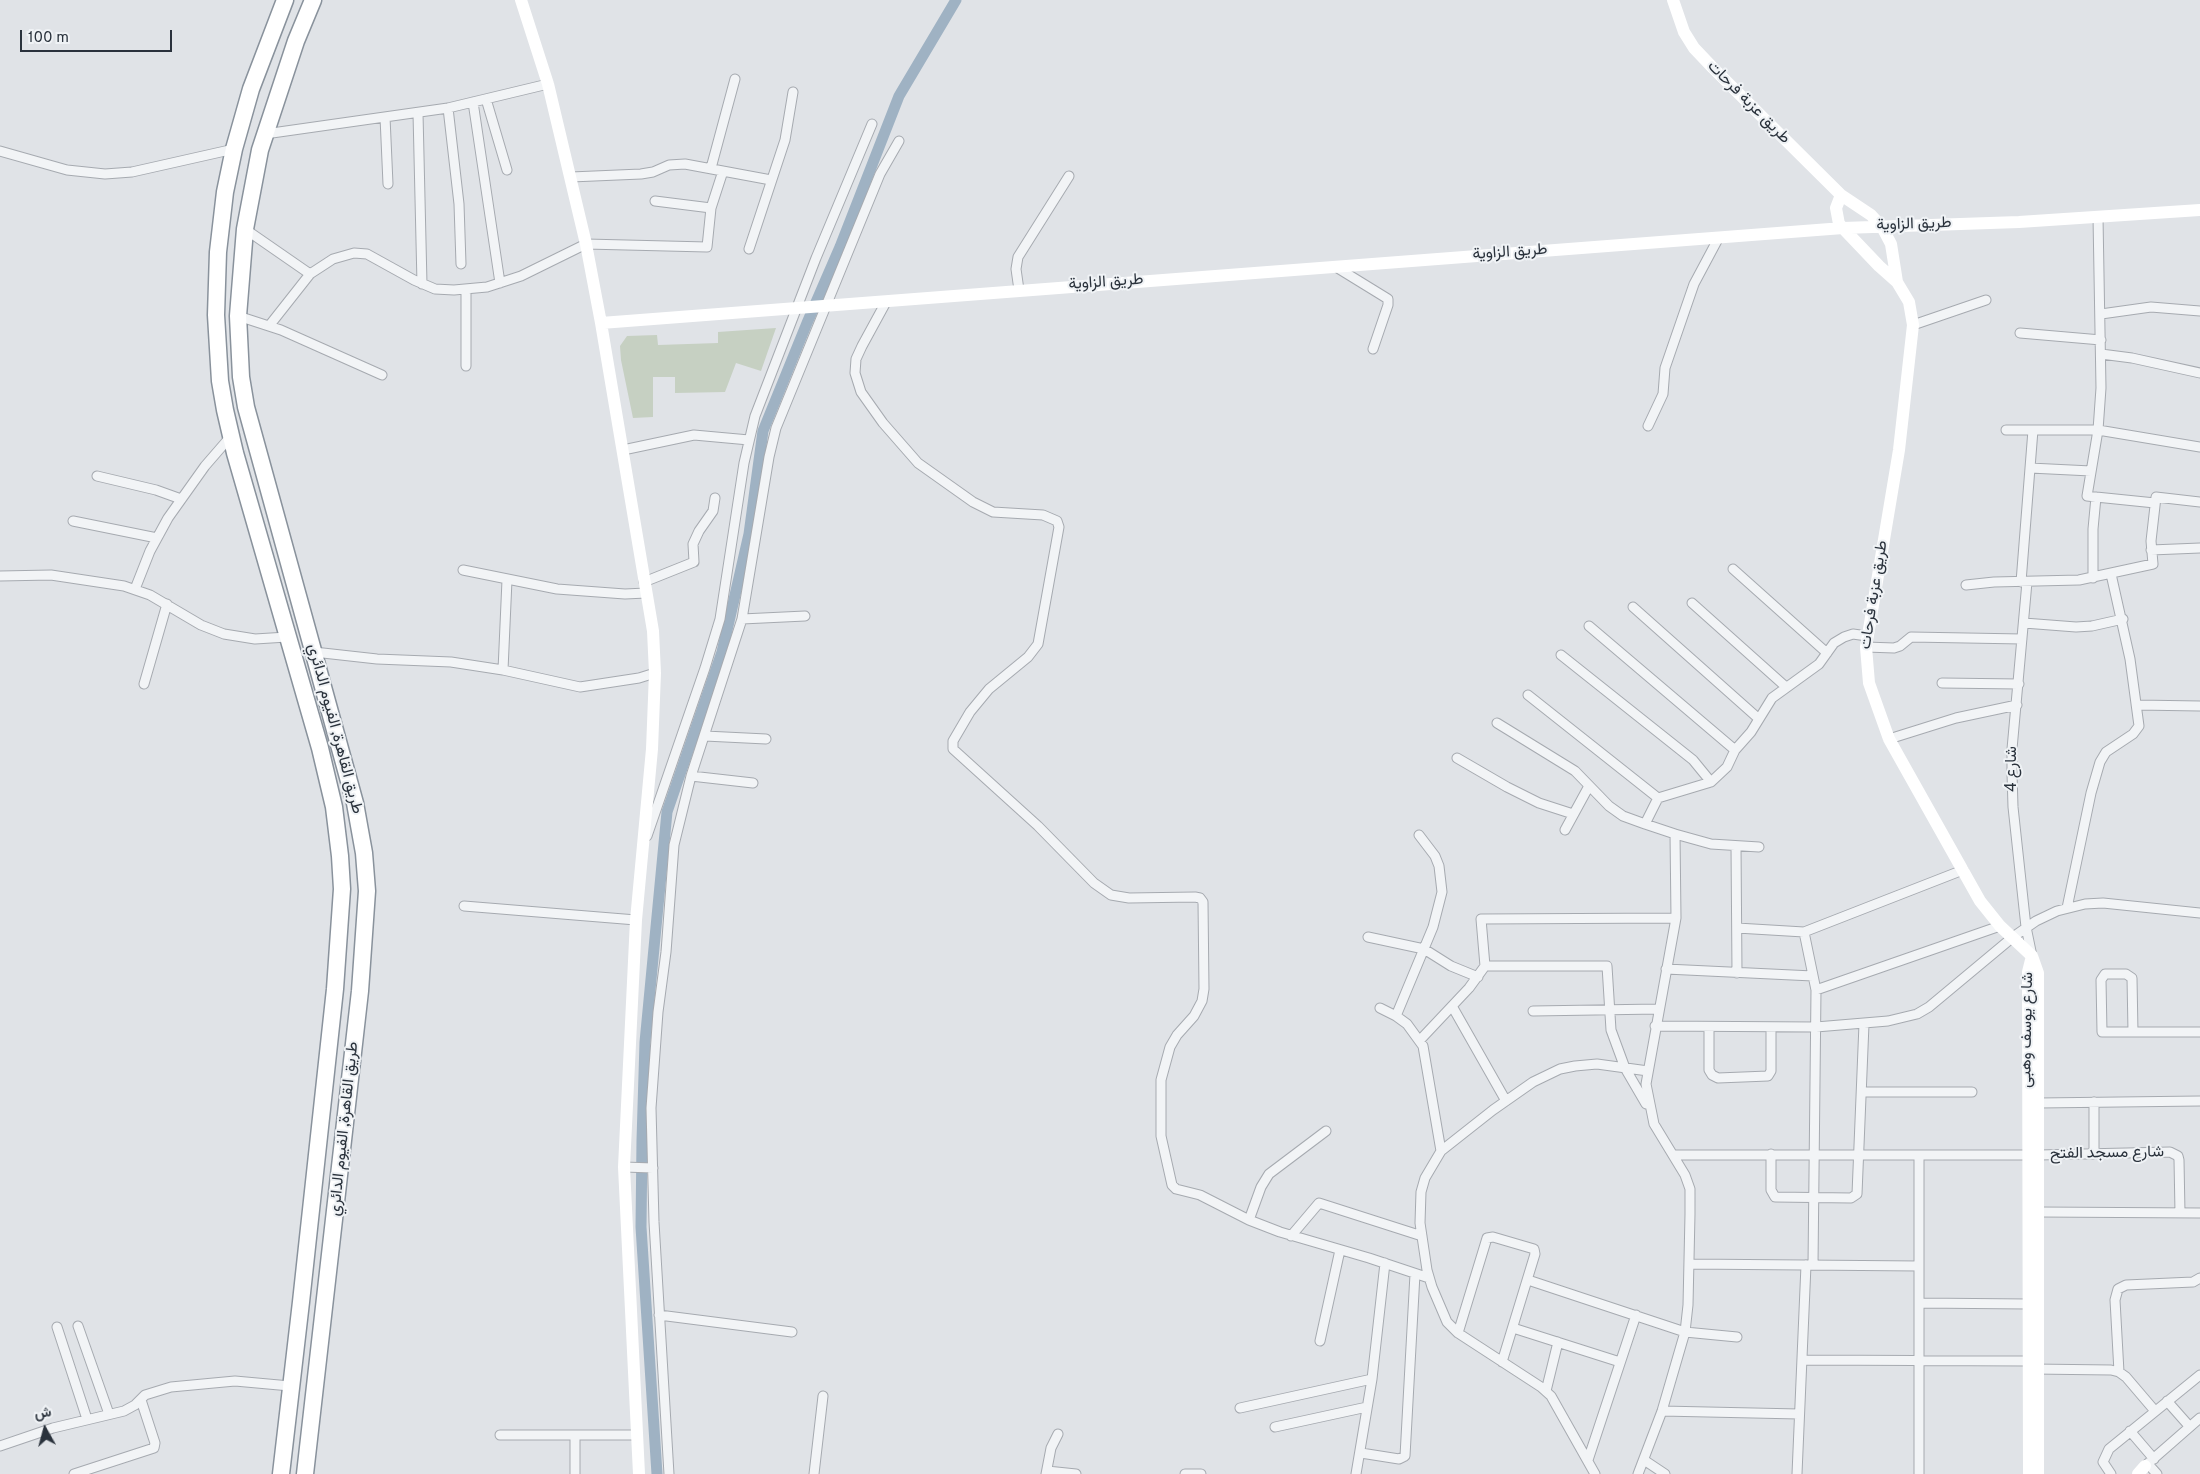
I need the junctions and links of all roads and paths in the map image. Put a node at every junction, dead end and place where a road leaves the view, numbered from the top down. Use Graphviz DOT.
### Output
graph roads {
  1 [pos="285,0"];
  2 [pos="313,0"];
  3 [pos="521,0"];
  4 [pos="1673,0"];
  5 [pos="735,79"];
  6 [pos="548,84"];
  7 [pos="793,92"];
  8 [pos="486,99"];
  9 [pos="473,102"];
  10 [pos="448,108"];
  11 [pos="418,113"];
  12 [pos="385,117"];
  13 [pos="872,124"];
  14 [pos="265,134"];
  15 [pos="899,140"];
  16 [pos="234,149"];
  17 [pos="0,151"];
  18 [pos="711,168"];
  19 [pos="507,170"];
  20 [pos="723,170"];
  21 [pos="1069,176"];
  22 [pos="571,177"];
  23 [pos="771,180"];
  24 [pos="388,184"];
  25 [pos="1841,195"];
  26 [pos="655,201"];
  27 [pos="711,208"];
  28 [pos="2200,210"];
  29 [pos="2098,217"];
  30 [pos="1882,226"];
  31 [pos="1843,228"];
  32 [pos="245,230"];
  33 [pos="1718,239"];
  34 [pos="586,244"];
  35 [pos="749,249"];
  36 [pos="461,264"];
  37 [pos="1333,266"];
  38 [pos="310,274"];
  39 [pos="1897,282"];
  40 [pos="500,283"];
  41 [pos="422,284"];
  42 [pos="466,289"];
  43 [pos="1019,290"];
  44 [pos="1986,300"];
  45 [pos="886,302"];
  46 [pos="823,307"];
  47 [pos="799,308"];
  48 [pos="2200,312"];
  49 [pos="2101,314"];
  50 [pos="238,316"];
  51 [pos="601,323"];
  52 [pos="1914,325"];
  53 [pos="269,326"];
  54 [pos="2020,333"];
  55 [pos="2101,340"];
  56 [pos="1373,350"];
  57 [pos="2101,354"];
  58 [pos="466,366"];
  59 [pos="2200,372"];
  60 [pos="382,375"];
  61 [pos="1648,426"];
  62 [pos="2006,430"];
  63 [pos="2033,430"];
  64 [pos="2098,430"];
  65 [pos="231,436"];
  66 [pos="749,440"];
  67 [pos="2200,447"];
  68 [pos="623,450"];
  69 [pos="2030,468"];
  70 [pos="2090,471"];
  71 [pos="97,476"];
  72 [pos="2096,497"];
  73 [pos="715,498"];
  74 [pos="181,499"];
  75 [pos="2200,502"];
  76 [pos="2155,503"];
  77 [pos="73,521"];
  78 [pos="157,538"];
  79 [pos="2200,548"];
  80 [pos="2151,550"];
  81 [pos="285,552"];
  82 [pos="265,557"];
  83 [pos="1733,569"];
  84 [pos="463,570"];
  85 [pos="2111,574"];
  86 [pos="0,576"];
  87 [pos="2093,578"];
  88 [pos="507,580"];
  89 [pos="2024,582"];
  90 [pos="1966,585"];
  91 [pos="645,587"];
  92 [pos="135,589"];
  93 [pos="1692,603"];
  94 [pos="167,604"];
  95 [pos="1633,607"];
  96 [pos="805,616"];
  97 [pos="304,619"];
  98 [pos="2123,619"];
  99 [pos="742,620"];
  100 [pos="2024,623"];
  101 [pos="1589,626"];
  102 [pos="286,631"];
  103 [pos="2022,639"];
  104 [pos="1867,641"];
  105 [pos="314,652"];
  106 [pos="1827,653"];
  107 [pos="1561,655"];
  108 [pos="503,670"];
  109 [pos="655,673"];
  110 [pos="1942,682"];
  111 [pos="144,684"];
  112 [pos="2019,684"];
  113 [pos="1786,687"];
  114 [pos="1528,695"];
  115 [pos="2017,705"];
  116 [pos="2137,705"];
  117 [pos="2200,706"];
  118 [pos="1759,718"];
  119 [pos="1497,723"];
  120 [pos="705,736"];
  121 [pos="766,739"];
  122 [pos="1889,739"];
  123 [pos="1734,750"];
  124 [pos="1457,758"];
  125 [pos="692,776"];
  126 [pos="1711,782"];
  127 [pos="753,783"];
  128 [pos="1589,786"];
  129 [pos="1658,798"];
  130 [pos="1573,814"];
  131 [pos="1645,824"];
  132 [pos="1565,830"];
  133 [pos="1675,834"];
  134 [pos="1419,835"];
  135 [pos="1736,846"];
  136 [pos="1760,847"];
  137 [pos="642,851"];
  138 [pos="1962,870"];
  139 [pos="464,906"];
  140 [pos="2068,908"];
  141 [pos="2200,913"];
  142 [pos="1676,918"];
  143 [pos="636,920"];
  144 [pos="2000,926"];
  145 [pos="2026,927"];
  146 [pos="1737,928"];
  147 [pos="1804,932"];
  148 [pos="1368,937"];
  149 [pos="2013,937"];
  150 [pos="1424,949"];
  151 [pos="2032,956"];
  152 [pos="1485,966"];
  153 [pos="1666,969"];
  154 [pos="1737,973"];
  155 [pos="1813,976"];
  156 [pos="1478,977"];
  157 [pos="1816,990"];
  158 [pos="1452,1006"];
  159 [pos="1380,1008"];
  160 [pos="1658,1009"];
  161 [pos="1608,1010"];
  162 [pos="1533,1011"];
  163 [pos="1396,1016"];
  164 [pos="1864,1024"];
  165 [pos="1655,1026"];
  166 [pos="1709,1027"];
  167 [pos="1771,1027"];
  168 [pos="1816,1027"];
  169 [pos="2133,1032"];
  170 [pos="2200,1032"];
  171 [pos="1420,1040"];
  172 [pos="1625,1068"];
  173 [pos="1648,1071"];
  174 [pos="1862,1092"];
  175 [pos="1972,1092"];
  176 [pos="1506,1101"];
  177 [pos="2200,1101"];
  178 [pos="2094,1102"];
  179 [pos="2039,1104"];
  180 [pos="1650,1111"];
  181 [pos="1326,1131"];
  182 [pos="1441,1151"];
  183 [pos="1771,1154"];
  184 [pos="1814,1154"];
  185 [pos="2094,1154"];
  186 [pos="1673,1155"];
  187 [pos="1859,1155"];
  188 [pos="1919,1155"];
  189 [pos="2033,1155"];
  190 [pos="630,1167"];
  191 [pos="649,1168"];
  192 [pos="1814,1198"];
  193 [pos="2039,1212"];
  194 [pos="2180,1213"];
  195 [pos="2200,1213"];
  196 [pos="1249,1220"];
  197 [pos="1291,1236"];
  198 [pos="1422,1236"];
  199 [pos="1340,1250"];
  200 [pos="1385,1263"];
  201 [pos="1689,1264"];
  202 [pos="1809,1265"];
  203 [pos="1919,1266"];
  204 [pos="1415,1274"];
  205 [pos="1429,1278"];
  206 [pos="2200,1278"];
  207 [pos="1528,1280"];
  208 [pos="1919,1303"];
  209 [pos="2028,1304"];
  210 [pos="659,1315"];
  211 [pos="1636,1315"];
  212 [pos="78,1326"];
  213 [pos="57,1327"];
  214 [pos="1513,1328"];
  215 [pos="792,1332"];
  216 [pos="1684,1332"];
  217 [pos="1458,1333"];
  218 [pos="1737,1337"];
  219 [pos="1320,1341"];
  220 [pos="1558,1342"];
  221 [pos="1802,1360"];
  222 [pos="1919,1361"];
  223 [pos="1502,1362"];
  224 [pos="1620,1362"];
  225 [pos="2031,1367"];
  226 [pos="2119,1372"];
  227 [pos="2200,1375"];
  228 [pos="1372,1379"];
  229 [pos="290,1386"];
  230 [pos="316,1389"];
  231 [pos="1546,1391"];
  232 [pos="823,1396"];
  233 [pos="141,1400"];
  234 [pos="2167,1401"];
  235 [pos="1367,1407"];
  236 [pos="1240,1408"];
  237 [pos="1662,1411"];
  238 [pos="2155,1411"];
  239 [pos="109,1414"];
  240 [pos="1800,1414"];
  241 [pos="2200,1418"];
  242 [pos="87,1419"];
  243 [pos="2190,1426"];
  244 [pos="1275,1427"];
  245 [pos="2130,1431"];
  246 [pos="1058,1434"];
  247 [pos="500,1435"];
  248 [pos="575,1435"];
  249 [pos="637,1435"];
  250 [pos="0,1446"];
  251 [pos="1361,1453"];
  252 [pos="1588,1460"];
  253 [pos="1644,1460"];
  254 [pos="2146,1467"];
  255 [pos="1046,1472"];
  256 [pos="74,1474"];
  257 [pos="280,1474"];
  258 [pos="305,1474"];
  259 [pos="575,1474"];
  260 [pos="639,1474"];
  261 [pos="669,1474"];
  262 [pos="814,1474"];
  263 [pos="1076,1474"];
  264 [pos="1185,1474"];
  265 [pos="1201,1474"];
  266 [pos="1356,1474"];
  267 [pos="1595,1474"];
  268 [pos="1638,1474"];
  269 [pos="1665,1474"];
  270 [pos="1797,1474"];
  271 [pos="1919,1474"];
  272 [pos="2029,1474"];
  273 [pos="2038,1474"];
  274 [pos="2111,1474"];
  275 [pos="2157,1474"];
  1 -- 16 [label="highway, طريق القاهرة, الفيوم الدائري"];
  2 -- 14 [label="highway, طريق القاهرة, الفيوم الدائري"];
  3 -- 6 [label="street"];
  4 -- 25 [label="street, طريق عزبة فرحات"];
  5 -- 18 [label="street"];
  6 -- 8 [label="street"];
  6 -- 22 [label="street"];
  7 -- 23 [label="street"];
  8 -- 9 [label="street"];
  8 -- 19 [label="street"];
  9 -- 10 [label="street"];
  9 -- 40 [label="street"];
  10 -- 11 [label="street"];
  10 -- 36 [label="street"];
  11 -- 12 [label="street"];
  11 -- 41 [label="street"];
  12 -- 14 [label="street"];
  12 -- 24 [label="street"];
  13 -- 47 [label="street"];
  14 -- 32 [label="highway, طريق القاهرة, الفيوم الدائري"];
  15 -- 46 [label="street"];
  16 -- 17 [label="street"];
  16 -- 65 [label="highway, طريق القاهرة, الفيوم الدائري"];
  18 -- 20 [label="street"];
  18 -- 22 [label="street"];
  20 -- 23 [label="street"];
  20 -- 27 [label="street"];
  21 -- 43 [label="street"];
  22 -- 34 [label="street"];
  23 -- 35 [label="street"];
  25 -- 30 [label="street, طريق عزبة فرحات"];
  25 -- 31 [label="street, طريق عزبة فرحات"];
  26 -- 27 [label="street"];
  27 -- 34 [label="street"];
  28 -- 29 [label="street, طريق الزاوية"];
  29 -- 30 [label="street, طريق الزاوية"];
  29 -- 49 [label="street"];
  30 -- 31 [label="street, طريق الزاوية"];
  30 -- 39 [label="street, طريق عزبة فرحات"];
  31 -- 33 [label="street, طريق الزاوية"];
  31 -- 39 [label="street, طريق عزبة فرحات"];
  32 -- 38 [label="street"];
  32 -- 50 [label="highway, طريق القاهرة, الفيوم الدائري"];
  33 -- 37 [label="street, طريق الزاوية"];
  33 -- 61 [label="street"];
  34 -- 40 [label="street"];
  34 -- 51 [label="street"];
  37 -- 43 [label="street, طريق الزاوية"];
  37 -- 56 [label="street"];
  38 -- 41 [label="street"];
  38 -- 53 [label="street"];
  39 -- 52 [label="street, طريق عزبة فرحات"];
  40 -- 42 [label="street"];
  41 -- 42 [label="street"];
  42 -- 58 [label="street"];
  43 -- 45 [label="street, طريق الزاوية"];
  44 -- 52 [label="street"];
  45 -- 46 [label="street, طريق الزاوية"];
  45 -- 196 [label="street"];
  46 -- 47 [label="street, طريق الزاوية"];
  46 -- 99 [label="street"];
  47 -- 51 [label="street, طريق الزاوية"];
  47 -- 66 [label="street"];
  48 -- 49 [label="street"];
  49 -- 55 [label="street"];
  50 -- 53 [label="street"];
  50 -- 81 [label="highway, طريق القاهرة, الفيوم الدائري"];
  51 -- 68 [label="street"];
  52 -- 104 [label="street, طريق عزبة فرحات"];
  53 -- 60 [label="street"];
  54 -- 55 [label="street"];
  55 -- 57 [label="street"];
  57 -- 59 [label="street"];
  57 -- 64 [label="street"];
  62 -- 63 [label="street"];
  63 -- 64 [label="street"];
  63 -- 69 [label="street, شارع 4"];
  64 -- 67 [label="street"];
  64 -- 70 [label="street"];
  65 -- 74 [label="street"];
  65 -- 82 [label="highway, طريق القاهرة, الفيوم الدائري"];
  66 -- 68 [label="street"];
  66 -- 137 [label="street"];
  68 -- 91 [label="street"];
  69 -- 70 [label="street"];
  69 -- 89 [label="street, شارع 4"];
  70 -- 72 [label="street"];
  71 -- 74 [label="street"];
  72 -- 76 [label="street"];
  72 -- 87 [label="street"];
  73 -- 91 [label="street"];
  74 -- 78 [label="street"];
  75 -- 76 [label="street"];
  76 -- 80 [label="street"];
  77 -- 78 [label="street"];
  78 -- 92 [label="street"];
  79 -- 80 [label="street"];
  80 -- 85 [label="street"];
  81 -- 82 [label="highway"];
  81 -- 97 [label="highway, طريق القاهرة, الفيوم الدائري"];
  82 -- 102 [label="highway, طريق القاهرة, الفيوم الدائري"];
  83 -- 106 [label="street"];
  84 -- 88 [label="street"];
  85 -- 87 [label="street"];
  85 -- 98 [label="street"];
  86 -- 92 [label="street"];
  87 -- 89 [label="street"];
  88 -- 91 [label="street"];
  88 -- 108 [label="street"];
  89 -- 90 [label="street"];
  89 -- 100 [label="street, شارع 4"];
  91 -- 109 [label="street"];
  92 -- 94 [label="street"];
  93 -- 113 [label="street"];
  94 -- 102 [label="street"];
  94 -- 111 [label="street"];
  95 -- 118 [label="street"];
  96 -- 99 [label="street"];
  97 -- 102 [label="highway"];
  97 -- 105 [label="highway, طريق القاهرة, الفيوم الدائري"];
  98 -- 100 [label="street"];
  98 -- 116 [label="street"];
  99 -- 120 [label="street"];
  100 -- 103 [label="street, شارع 4"];
  101 -- 123 [label="street"];
  102 -- 229 [label="highway, طريق القاهرة, الفيوم الدائري"];
  103 -- 104 [label="street"];
  103 -- 112 [label="street, شارع 4"];
  104 -- 106 [label="street"];
  104 -- 122 [label="street, طريق عزبة فرحات"];
  105 -- 108 [label="street"];
  105 -- 230 [label="highway, طريق القاهرة, الفيوم الدائري"];
  106 -- 113 [label="street"];
  107 -- 126 [label="street"];
  108 -- 109 [label="street"];
  109 -- 137 [label="street"];
  110 -- 112 [label="street"];
  112 -- 115 [label="street, شارع 4"];
  113 -- 118 [label="street"];
  114 -- 129 [label="street"];
  115 -- 122 [label="street"];
  115 -- 145 [label="street, شارع 4"];
  116 -- 117 [label="street"];
  116 -- 140 [label="street"];
  118 -- 123 [label="street"];
  119 -- 128 [label="street"];
  120 -- 121 [label="street"];
  120 -- 125 [label="street"];
  122 -- 138 [label="street, طريق عزبة فرحات"];
  123 -- 126 [label="street"];
  124 -- 130 [label="street"];
  125 -- 127 [label="street"];
  125 -- 191 [label="street"];
  126 -- 129 [label="street"];
  128 -- 130 [label="street"];
  128 -- 131 [label="street"];
  129 -- 131 [label="street"];
  130 -- 132 [label="street"];
  131 -- 133 [label="street"];
  133 -- 135 [label="street"];
  133 -- 142 [label="street"];
  134 -- 150 [label="street"];
  135 -- 136 [label="street"];
  135 -- 146 [label="street"];
  137 -- 143 [label="street"];
  138 -- 144 [label="street, طريق عزبة فرحات"];
  138 -- 147 [label="street"];
  139 -- 143 [label="street"];
  140 -- 141 [label="street"];
  140 -- 145 [label="street"];
  142 -- 152 [label="street"];
  142 -- 153 [label="street"];
  143 -- 190 [label="street"];
  144 -- 149 [label="street, طريق عزبة فرحات"];
  144 -- 157 [label="street"];
  145 -- 149 [label="street"];
  145 -- 151 [label="street, شارع 4"];
  146 -- 147 [label="street"];
  146 -- 154 [label="street"];
  147 -- 155 [label="street"];
  148 -- 150 [label="street"];
  149 -- 151 [label="street, طريق عزبة فرحات"];
  149 -- 164 [label="street"];
  150 -- 156 [label="street"];
  150 -- 163 [label="street"];
  151 -- 179 [label="street, شارع يوسف وهبى"];
  151 -- 189 [label="street, شارع يوسف وهبى"];
  152 -- 156 [label="street"];
  152 -- 161 [label="street"];
  153 -- 154 [label="street"];
  153 -- 160 [label="street"];
  154 -- 155 [label="street"];
  155 -- 157 [label="street"];
  156 -- 158 [label="street"];
  157 -- 168 [label="street"];
  158 -- 171 [label="street"];
  158 -- 176 [label="street"];
  159 -- 163 [label="street"];
  160 -- 161 [label="street"];
  160 -- 165 [label="street"];
  161 -- 162 [label="street"];
  161 -- 172 [label="street"];
  163 -- 171 [label="street"];
  164 -- 168 [label="street"];
  164 -- 174 [label="street"];
  165 -- 166 [label="street"];
  165 -- 173 [label="street"];
  166 -- 167 [label="street"];
  166 -- 167 [label="street"];
  167 -- 168 [label="street"];
  168 -- 184 [label="street"];
  169 -- 169 [label="street"];
  169 -- 170 [label="street"];
  171 -- 182 [label="street"];
  172 -- 173 [label="street"];
  172 -- 176 [label="street"];
  172 -- 180 [label="street"];
  173 -- 180 [label="street"];
  174 -- 175 [label="street"];
  174 -- 187 [label="street"];
  176 -- 182 [label="street"];
  177 -- 178 [label="street"];
  178 -- 179 [label="street"];
  178 -- 185 [label="street"];
  179 -- 189 [label="street, شارع يوسف وهبى"];
  180 -- 186 [label="street"];
  181 -- 196 [label="street"];
  182 -- 198 [label="street"];
  183 -- 184 [label="street, شارع مسجد الفتح"];
  183 -- 186 [label="street, شارع مسجد الفتح"];
  183 -- 192 [label="street"];
  184 -- 187 [label="street, شارع مسجد الفتح"];
  184 -- 192 [label="street"];
  185 -- 189 [label="street, شارع مسجد الفتح"];
  185 -- 194 [label="street, شارع مسجد الفتح"];
  186 -- 201 [label="street"];
  187 -- 188 [label="street, شارع مسجد الفتح"];
  187 -- 192 [label="street"];
  188 -- 189 [label="street, شارع مسجد الفتح"];
  188 -- 203 [label="street"];
  189 -- 193 [label="street, شارع يوسف وهبى"];
  189 -- 209 [label="street, شارع يوسف وهبى"];
  190 -- 191 [label="street"];
  190 -- 249 [label="street"];
  191 -- 210 [label="street"];
  192 -- 202 [label="street"];
  193 -- 194 [label="street"];
  193 -- 225 [label="street, شارع يوسف وهبى"];
  194 -- 195 [label="street"];
  196 -- 197 [label="street"];
  197 -- 198 [label="street"];
  197 -- 199 [label="street"];
  198 -- 205 [label="street"];
  199 -- 200 [label="street"];
  199 -- 219 [label="street"];
  200 -- 204 [label="street"];
  200 -- 228 [label="street"];
  201 -- 202 [label="street"];
  201 -- 216 [label="street"];
  202 -- 203 [label="street"];
  202 -- 221 [label="street"];
  203 -- 208 [label="street"];
  204 -- 205 [label="street"];
  204 -- 251 [label="street"];
  205 -- 217 [label="street"];
  206 -- 226 [label="street"];
  207 -- 211 [label="street"];
  207 -- 214 [label="street"];
  207 -- 217 [label="street"];
  208 -- 209 [label="street"];
  208 -- 222 [label="street"];
  209 -- 225 [label="street, شارع يوسف وهبى"];
  210 -- 215 [label="street"];
  210 -- 261 [label="street"];
  211 -- 216 [label="street"];
  211 -- 224 [label="street"];
  212 -- 239 [label="street"];
  213 -- 242 [label="street"];
  214 -- 220 [label="street"];
  214 -- 223 [label="street"];
  216 -- 218 [label="street"];
  216 -- 237 [label="street"];
  217 -- 223 [label="street"];
  220 -- 224 [label="street"];
  220 -- 231 [label="street"];
  221 -- 222 [label="street"];
  221 -- 240 [label="street"];
  222 -- 225 [label="street"];
  222 -- 271 [label="street"];
  223 -- 231 [label="street"];
  224 -- 252 [label="street"];
  225 -- 226 [label="street"];
  225 -- 272 [label="street, شارع يوسف وهبى"];
  225 -- 273 [label="street, شارع يوسف وهبى"];
  226 -- 238 [label="street"];
  227 -- 234 [label="street"];
  228 -- 235 [label="street"];
  228 -- 236 [label="street"];
  229 -- 230 [label="highway"];
  229 -- 233 [label="street"];
  229 -- 257 [label="highway, طريق القاهرة, الفيوم الدائري"];
  230 -- 258 [label="highway, طريق القاهرة, الفيوم الدائري"];
  231 -- 252 [label="street"];
  232 -- 262 [label="street"];
  233 -- 239 [label="street"];
  233 -- 256 [label="street"];
  234 -- 238 [label="street"];
  234 -- 243 [label="street"];
  235 -- 244 [label="street"];
  235 -- 251 [label="street"];
  237 -- 240 [label="street"];
  237 -- 253 [label="street"];
  238 -- 245 [label="street"];
  239 -- 242 [label="street"];
  240 -- 270 [label="street"];
  241 -- 243 [label="street"];
  242 -- 250 [label="street"];
  243 -- 254 [label="street"];
  245 -- 254 [label="street"];
  245 -- 274 [label="street"];
  246 -- 255 [label="street"];
  247 -- 248 [label="street"];
  248 -- 249 [label="street"];
  248 -- 259 [label="street"];
  249 -- 260 [label="street"];
  251 -- 266 [label="street"];
  252 -- 267 [label="street"];
  253 -- 268 [label="street"];
  253 -- 269 [label="street"];
  254 -- 275 [label="street"];
  255 -- 263 [label="street"];
  264 -- 265 [label="street"];
}
